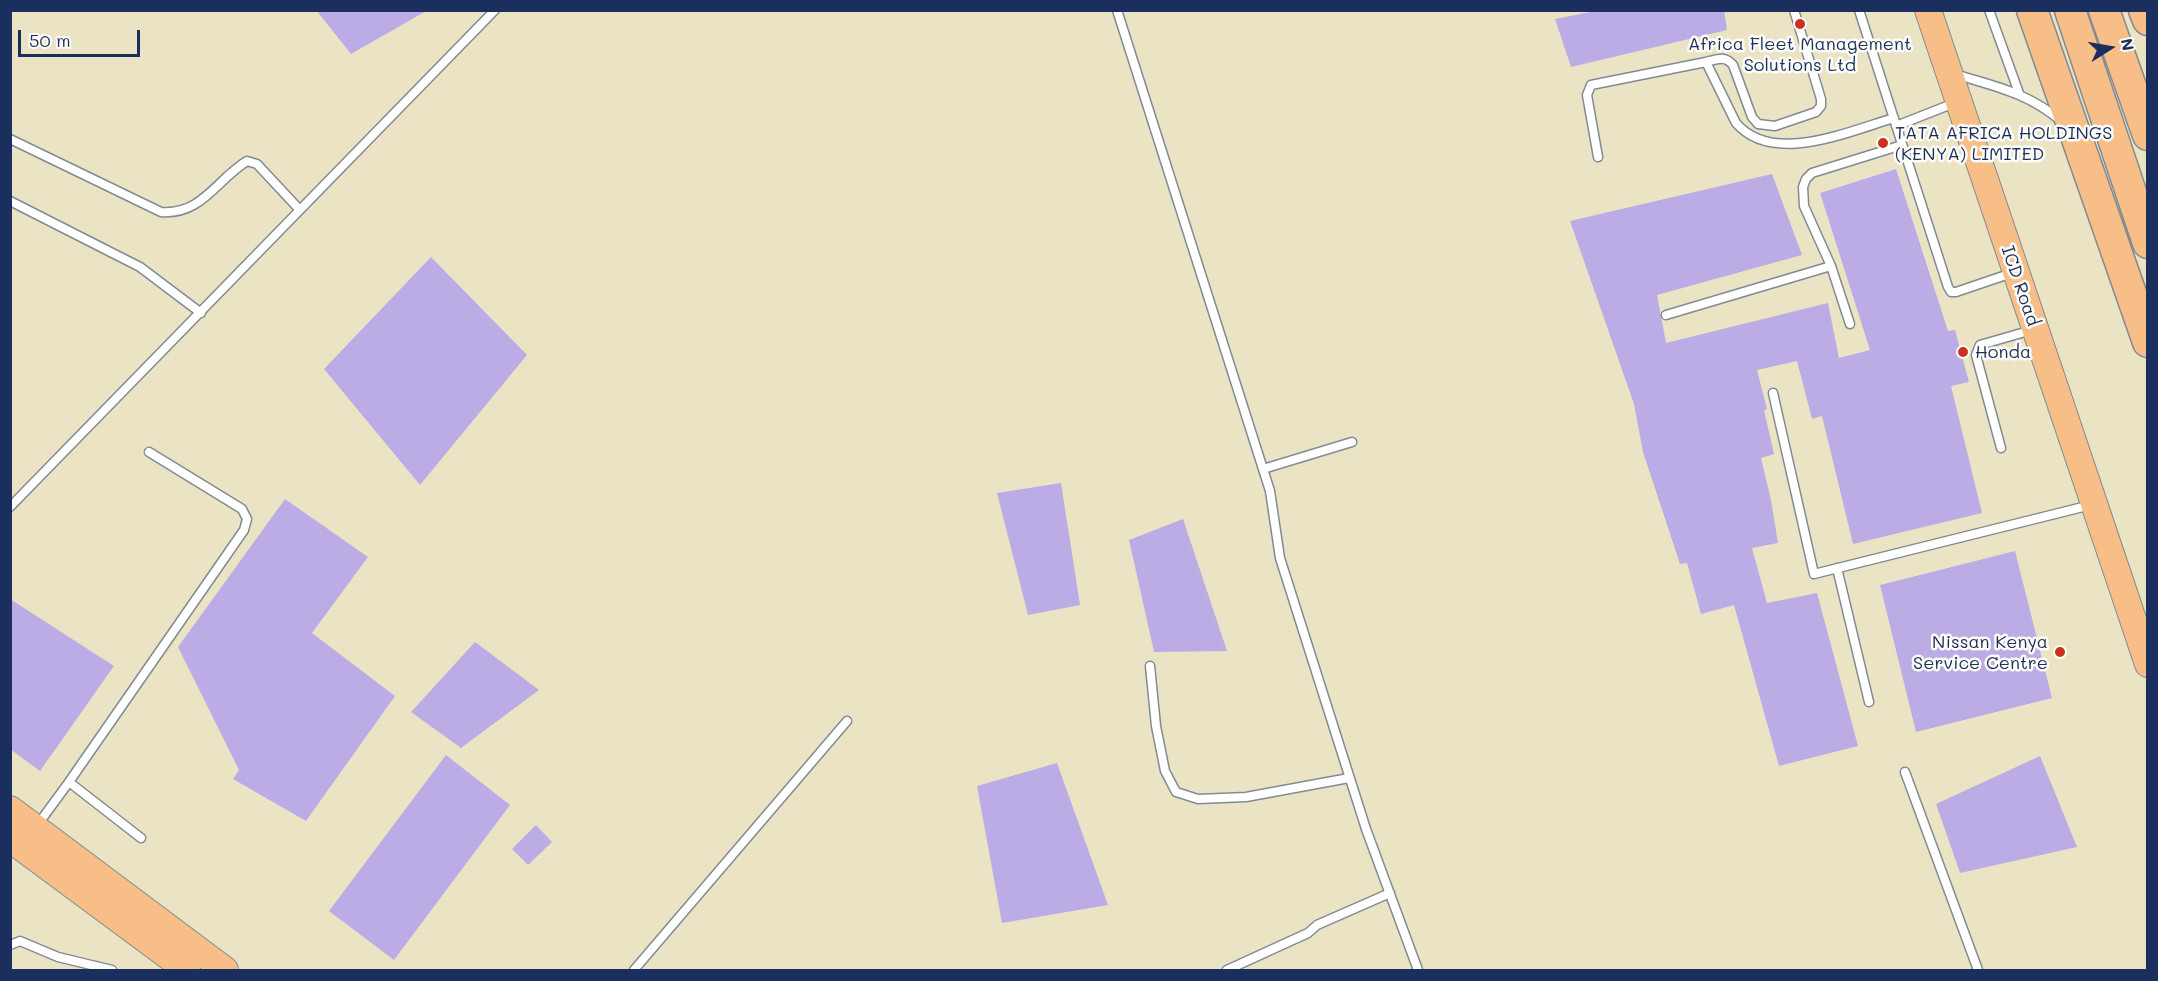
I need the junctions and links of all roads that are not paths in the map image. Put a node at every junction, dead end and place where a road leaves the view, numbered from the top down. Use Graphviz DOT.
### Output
graph roads {
  1 [pos="495,10"];
  2 [pos="1117,10"];
  3 [pos="1794,10"];
  4 [pos="1859,10"];
  5 [pos="1928,10"];
  6 [pos="1989,10"];
  7 [pos="2032,10"];
  8 [pos="2070,10"];
  9 [pos="2104,10"];
  10 [pos="2144,10"];
  11 [pos="2148,20"];
  12 [pos="1706,62"];
  13 [pos="1948,72"];
  14 [pos="2019,93"];
  15 [pos="1958,102"];
  16 [pos="1895,122"];
  17 [pos="2074,132"];
  18 [pos="2148,135"];
  19 [pos="10,138"];
  20 [pos="1902,145"];
  21 [pos="1598,157"];
  22 [pos="10,201"];
  23 [pos="299,209"];
  24 [pos="2148,243"];
  25 [pos="1831,266"];
  26 [pos="2016,272"];
  27 [pos="201,313"];
  28 [pos="1666,315"];
  29 [pos="1850,324"];
  30 [pos="2035,330"];
  31 [pos="2148,342"];
  32 [pos="1773,393"];
  33 [pos="1352,442"];
  34 [pos="2001,448"];
  35 [pos="149,452"];
  36 [pos="1263,469"];
  37 [pos="2094,504"];
  38 [pos="10,507"];
  39 [pos="1837,568"];
  40 [pos="2148,664"];
  41 [pos="1150,666"];
  42 [pos="1869,702"];
  43 [pos="846,721"];
  44 [pos="1905,772"];
  45 [pos="1349,778"];
  46 [pos="69,782"];
  47 [pos="10,809"];
  48 [pos="36,827"];
  49 [pos="141,837"];
  50 [pos="10,839"];
  51 [pos="1390,894"];
  52 [pos="10,945"];
  53 [pos="218,968"];
  54 [pos="112,970"];
  55 [pos="187,970"];
  56 [pos="634,970"];
  57 [pos="1227,970"];
  58 [pos="1418,970"];
  59 [pos="1978,970"];
  1 -- 23 [label="lane"];
  2 -- 36 [label="lane"];
  3 -- 12 [label="lane"];
  4 -- 16 [label="lane"];
  5 -- 13 [label="main road, ICD Road"];
  6 -- 14 [label="lane"];
  7 -- 17 [label="highway"];
  8 -- 24 [label="highway"];
  9 -- 18 [label="highway"];
  10 -- 11 [label="highway"];
  12 -- 16 [label="lane"];
  12 -- 21 [label="lane"];
  13 -- 14 [label="lane"];
  13 -- 15 [label="main road, ICD Road"];
  14 -- 17 [label="lane"];
  15 -- 16 [label="lane"];
  15 -- 26 [label="main road, ICD Road"];
  16 -- 20 [label="lane"];
  17 -- 31 [label="highway"];
  19 -- 23 [label="lane"];
  20 -- 25 [label="lane"];
  20 -- 26 [label="lane"];
  22 -- 27 [label="lane"];
  23 -- 27 [label="lane"];
  25 -- 28 [label="lane"];
  25 -- 29 [label="lane"];
  26 -- 30 [label="main road, ICD Road"];
  27 -- 38 [label="lane"];
  30 -- 34 [label="lane"];
  30 -- 37 [label="main road, ICD Road"];
  32 -- 39 [label="lane"];
  33 -- 36 [label="lane"];
  35 -- 46 [label="lane"];
  36 -- 45 [label="lane"];
  37 -- 39 [label="lane"];
  37 -- 40 [label="main road, ICD Road"];
  39 -- 42 [label="lane"];
  41 -- 45 [label="lane"];
  43 -- 56 [label="lane"];
  44 -- 59 [label="lane"];
  45 -- 51 [label="lane"];
  46 -- 48 [label="lane"];
  46 -- 49 [label="lane"];
  47 -- 48 [label="main road"];
  48 -- 53 [label="main road"];
  50 -- 55 [label="main road"];
  51 -- 57 [label="lane"];
  51 -- 58 [label="lane"];
  52 -- 54 [label="lane"];
}
